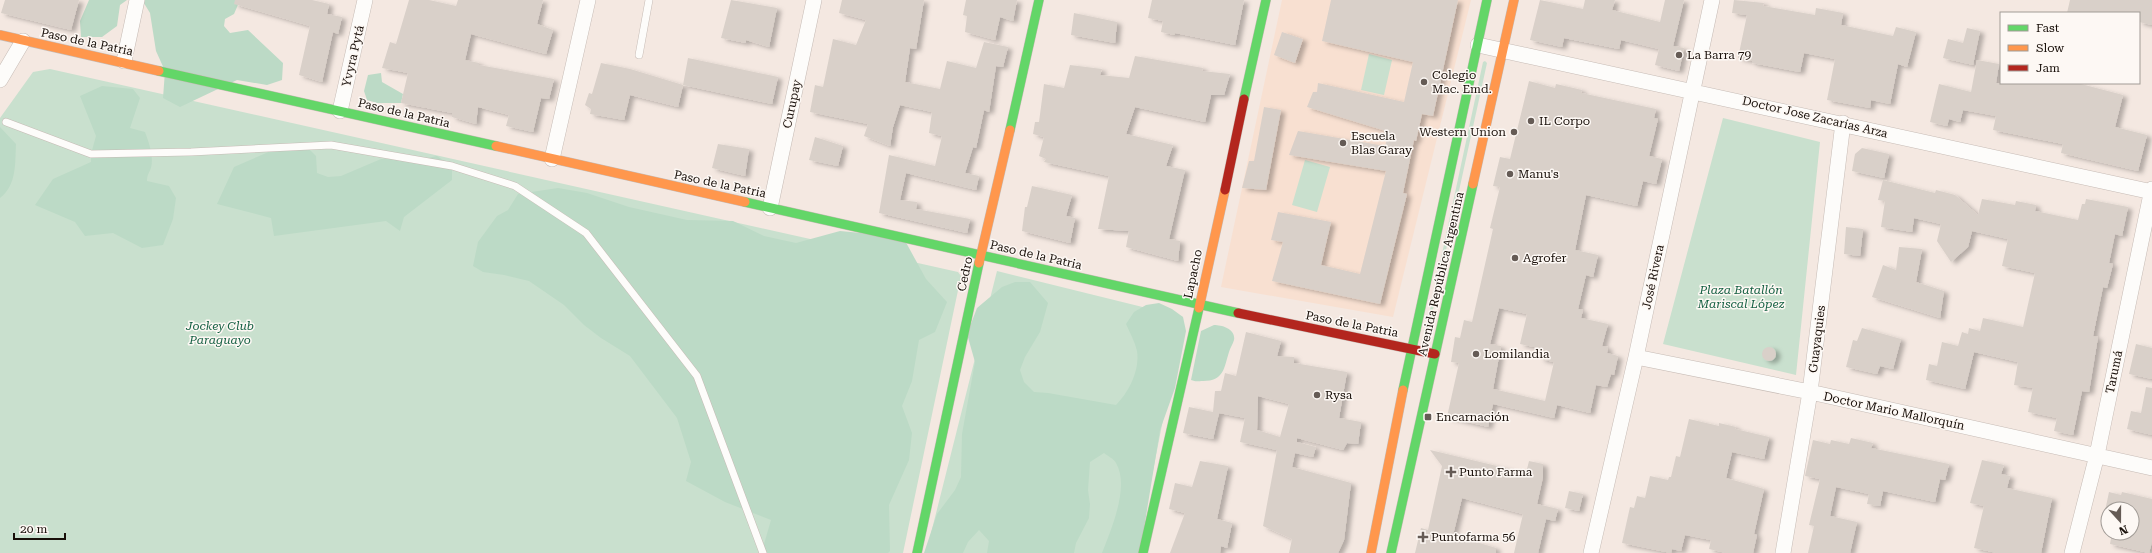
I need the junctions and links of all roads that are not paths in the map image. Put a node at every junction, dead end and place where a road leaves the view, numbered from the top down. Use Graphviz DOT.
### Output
graph roads {
  1 [pos="137,0"];
  2 [pos="365,0"];
  3 [pos="588,0"];
  4 [pos="649,0"];
  5 [pos="814,0"];
  6 [pos="1039,0"];
  7 [pos="1266,0"];
  8 [pos="1487,0"];
  9 [pos="1514,0"];
  10 [pos="1712,0"];
  11 [pos="0,34"];
  12 [pos="23,41"];
  13 [pos="1478,45"];
  14 [pos="1503,50"];
  15 [pos="639,56"];
  16 [pos="124,61"];
  17 [pos="0,80"];
  18 [pos="1691,90"];
  19 [pos="340,111"];
  20 [pos="6,122"];
  21 [pos="1843,123"];
  22 [pos="552,159"];
  23 [pos="2152,191"];
  24 [pos="770,208"];
  25 [pos="981,254"];
  26 [pos="1198,305"];
  27 [pos="1412,348"];
  28 [pos="1435,354"];
  29 [pos="1636,357"];
  30 [pos="1810,392"];
  31 [pos="2097,455"];
  32 [pos="2152,468"];
  33 [pos="763,553"];
  34 [pos="917,553"];
  35 [pos="1143,553"];
  36 [pos="1371,553"];
  37 [pos="1390,553"];
  38 [pos="1591,553"];
  39 [pos="1783,553"];
  40 [pos="2072,553"];
  1 -- 16 [label="street"];
  2 -- 19 [label="street, Yvyra Pytá"];
  3 -- 22 [label="street"];
  4 -- 15 [label="lane"];
  5 -- 24 [label="street, Curupay"];
  6 -- 25 [label="main road, Cedro"];
  7 -- 26 [label="main road, Lapacho"];
  8 -- 13 [label="main road, Avenida República Argentina"];
  9 -- 14 [label="main road, Avenida República Argentina"];
  10 -- 18 [label="street, José Rivera"];
  11 -- 12 [label="main road, Paso de la Patria"];
  12 -- 16 [label="main road, Paso de la Patria"];
  12 -- 17 [label="street"];
  13 -- 14 [label="street, Doctor Jose Zacarías Arza"];
  13 -- 27 [label="main road, Avenida República Argentina"];
  14 -- 18 [label="street, Doctor Jose Zacarías Arza"];
  14 -- 28 [label="main road, Avenida República Argentina"];
  16 -- 19 [label="main road, Paso de la Patria"];
  18 -- 21 [label="street, Doctor Jose Zacarías Arza"];
  18 -- 29 [label="street, José Rivera"];
  19 -- 22 [label="main road, Paso de la Patria"];
  20 -- 33 [label="lane"];
  21 -- 23 [label="street, Doctor Jose Zacarías Arza"];
  21 -- 30 [label="street, Guayaquies"];
  22 -- 24 [label="main road, Paso de la Patria"];
  23 -- 31 [label="street, Tarumá"];
  24 -- 25 [label="main road, Paso de la Patria"];
  25 -- 26 [label="main road, Paso de la Patria"];
  25 -- 34 [label="main road, Cedro"];
  26 -- 27 [label="main road, Paso de la Patria"];
  26 -- 35 [label="main road, Lapacho"];
  27 -- 28 [label="main road, Paso de la Patria"];
  27 -- 36 [label="main road, Avenida República Argentina"];
  28 -- 37 [label="main road, Avenida República Argentina"];
  29 -- 30 [label="street, Doctor Mario Mallorquín"];
  29 -- 38 [label="street, José Rivera"];
  30 -- 31 [label="street, Doctor Mario Mallorquín"];
  30 -- 39 [label="street, Guayaquies"];
  31 -- 32 [label="street, Doctor Mario Mallorquín"];
  31 -- 40 [label="street, Tarumá"];
}
